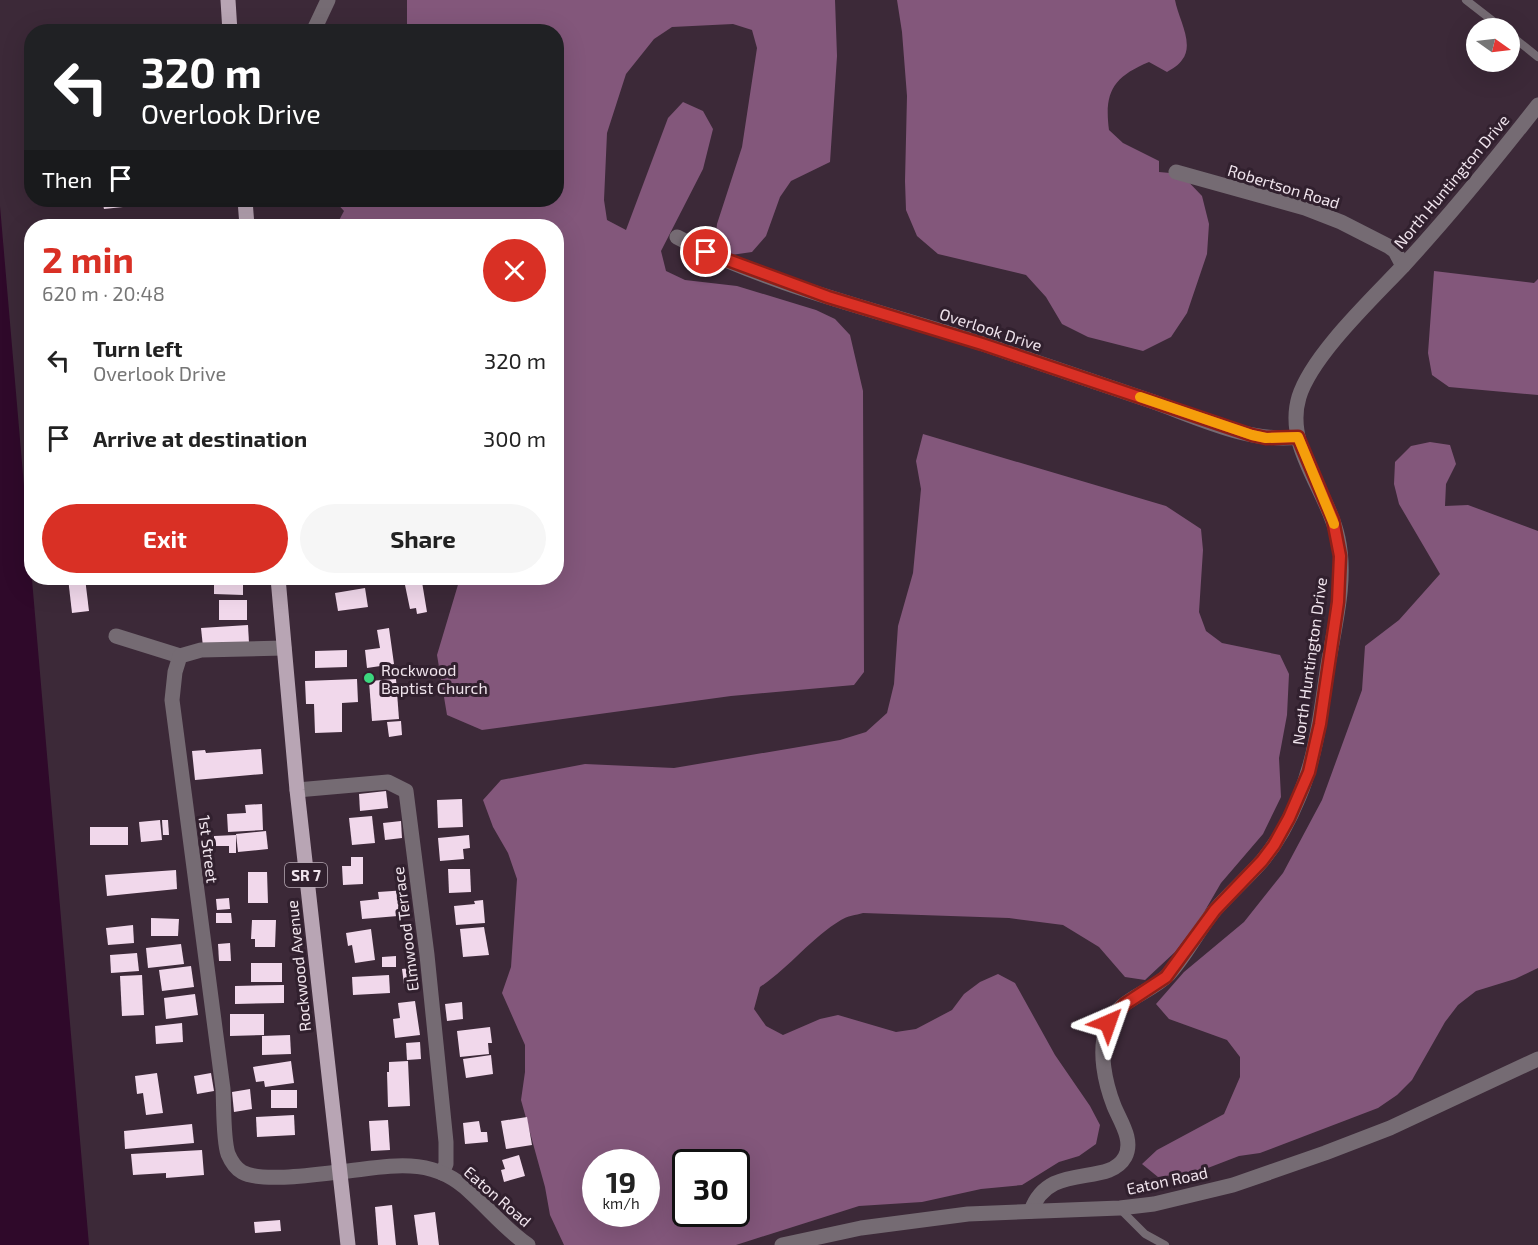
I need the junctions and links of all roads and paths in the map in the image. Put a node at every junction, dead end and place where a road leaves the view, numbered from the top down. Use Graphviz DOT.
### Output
graph roads {
  1 [pos="228,0"];
  2 [pos="327,0"];
  3 [pos="1466,0"];
  4 [pos="1489,18"];
  5 [pos="230,24"];
  6 [pos="316,24"];
  7 [pos="1520,43"];
  8 [pos="1538,57"];
  9 [pos="1538,105"];
  10 [pos="1176,172"];
  11 [pos="678,237"];
  12 [pos="1403,266"];
  13 [pos="1298,437"];
  14 [pos="279,585"];
  15 [pos="116,636"];
  16 [pos="284,648"];
  17 [pos="180,656"];
  18 [pos="297,790"];
  19 [pos="1538,1059"];
  20 [pos="227,1151"];
  21 [pos="339,1172"];
  22 [pos="442,1173"];
  23 [pos="1120,1208"];
  24 [pos="1031,1210"];
  25 [pos="348,1245"];
  26 [pos="528,1245"];
  27 [pos="782,1245"];
  28 [pos="1166,1245"];
  1 -- 5 [label="main road"];
  2 -- 6 [label="street"];
  3 -- 4 [label="lane"];
  7 -- 8 [label="lane"];
  9 -- 12 [label="street, North Huntington Drive"];
  10 -- 12 [label="street, Robertson Road"];
  11 -- 13 [label="street, Overlook Drive"];
  12 -- 13 [label="street, North Huntington Drive"];
  13 -- 24 [label="street, North Huntington Drive"];
  14 -- 16 [label="main road, Rockwood Avenue / SR 7"];
  15 -- 17 [label="street"];
  16 -- 17 [label="street"];
  16 -- 18 [label="main road, Rockwood Avenue / SR 7"];
  17 -- 20 [label="street, 1st Street"];
  18 -- 21 [label="main road, Rockwood Avenue / SR 7"];
  18 -- 22 [label="street, Elmwood Terrace"];
  19 -- 23 [label="street, Eaton Road"];
  20 -- 21 [label="street, Eaton Road"];
  21 -- 22 [label="street, Eaton Road"];
  21 -- 25 [label="main road, SR 7"];
  22 -- 26 [label="street, Eaton Road"];
  23 -- 24 [label="street, Eaton Road"];
  23 -- 28 [label="lane"];
  24 -- 27 [label="street, Eaton Road"];
}
